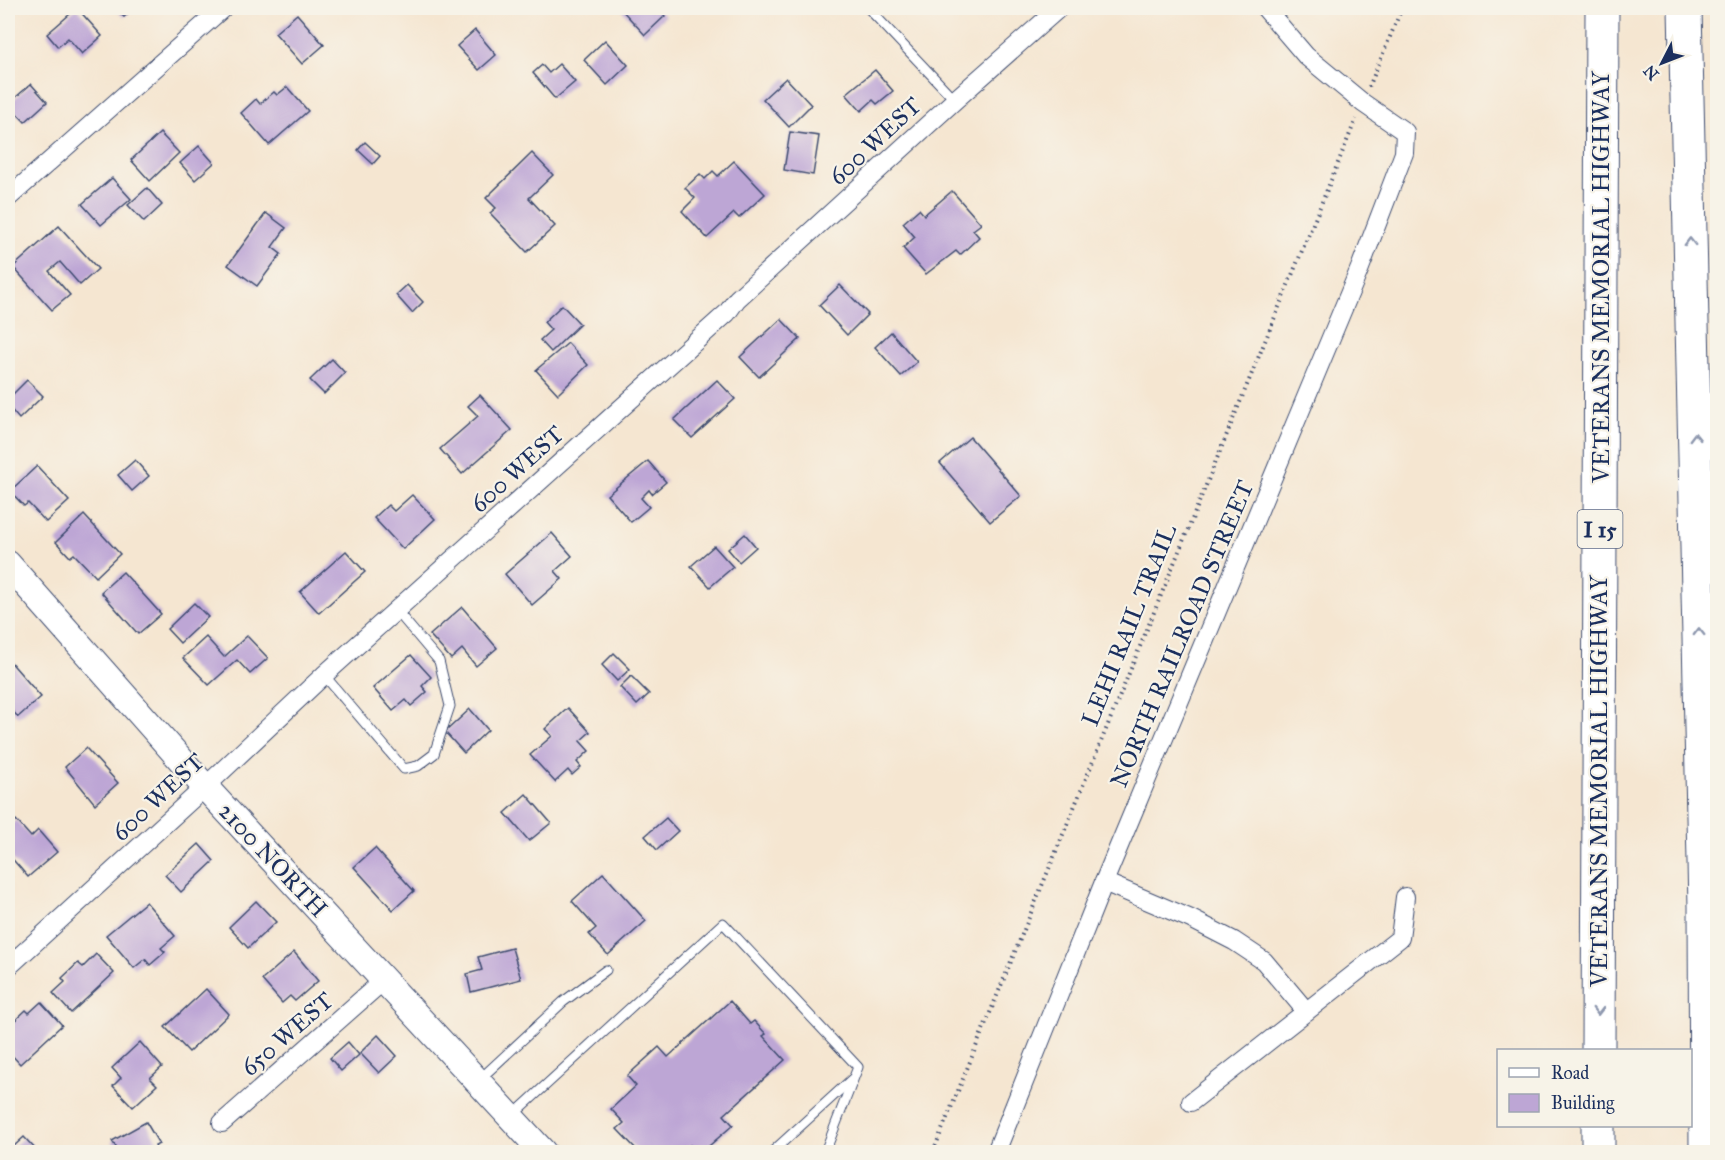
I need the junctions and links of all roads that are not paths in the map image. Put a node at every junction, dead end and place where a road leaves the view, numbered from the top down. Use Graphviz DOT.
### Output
graph roads {
  1 [pos="223,8"];
  2 [pos="868,8"];
  3 [pos="1059,8"];
  4 [pos="1265,8"];
  5 [pos="1602,8"];
  6 [pos="1685,8"];
  7 [pos="956,99"];
  8 [pos="8,198"];
  9 [pos="8,564"];
  10 [pos="396,610"];
  11 [pos="324,675"];
  12 [pos="205,787"];
  13 [pos="1104,882"];
  14 [pos="1405,897"];
  15 [pos="8,967"];
  16 [pos="606,970"];
  17 [pos="384,980"];
  18 [pos="1306,1011"];
  19 [pos="1598,1049"];
  20 [pos="854,1076"];
  21 [pos="477,1082"];
  22 [pos="1191,1102"];
  23 [pos="510,1118"];
  24 [pos="222,1123"];
  25 [pos="1598,1127"];
  26 [pos="543,1152"];
  27 [pos="772,1152"];
  28 [pos="825,1152"];
  29 [pos="996,1152"];
  30 [pos="1598,1152"];
  31 [pos="1706,1152"];
  1 -- 8 [label="street"];
  2 -- 7 [label="lane"];
  3 -- 7 [label="street, 600 WEST"];
  4 -- 13 [label="street, NORTH RAILROAD STREET"];
  5 -- 19 [label="highway, VETERANS MEMORIAL HIGHWAY / I 15, one-way"];
  31 -- 6 [label="highway, one-way"];
  7 -- 10 [label="street, 600 WEST"];
  9 -- 12 [label="street, 2100 NORTH"];
  10 -- 11 [label="street, 600 WEST"];
  10 -- 11 [label="lane"];
  11 -- 12 [label="street, 600 WEST"];
  12 -- 15 [label="street, 600 WEST"];
  12 -- 17 [label="street, 2100 NORTH"];
  13 -- 18 [label="street"];
  13 -- 29 [label="street, NORTH RAILROAD STREET"];
  14 -- 18 [label="street"];
  16 -- 21 [label="lane"];
  17 -- 21 [label="street, 2100 NORTH"];
  17 -- 24 [label="street, 650 WEST"];
  18 -- 22 [label="street"];
  20 -- 23 [label="lane"];
  20 -- 27 [label="lane"];
  20 -- 28 [label="lane"];
  21 -- 23 [label="street, 2100 NORTH"];
  23 -- 26 [label="street, 2100 NORTH"];
  25 -- 30 [label="highway"];
}
